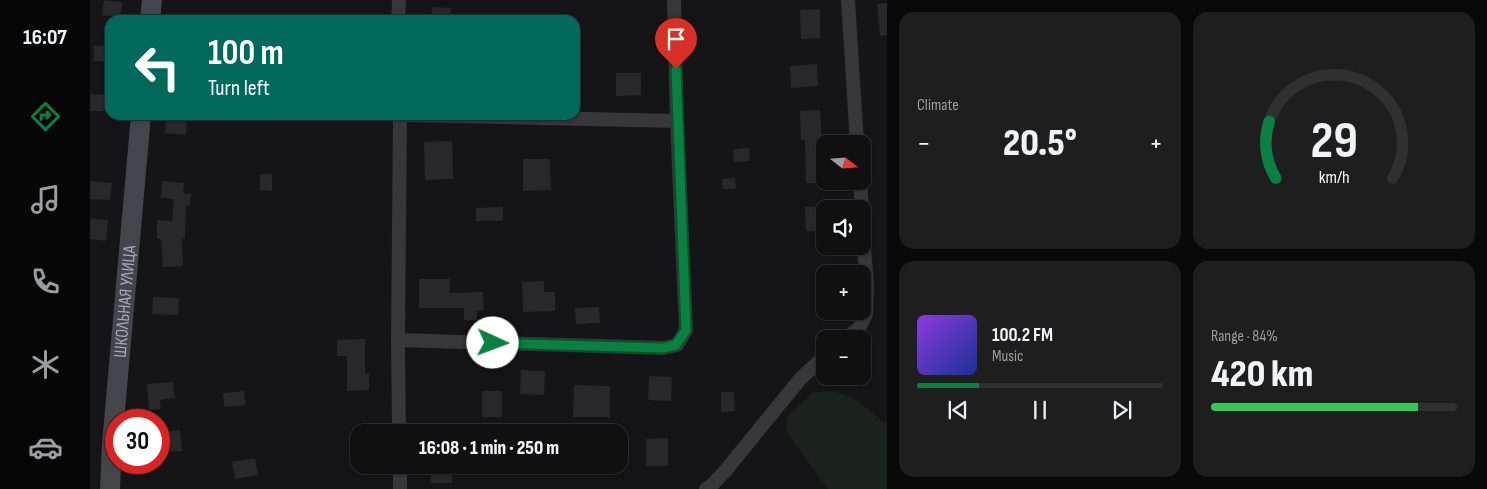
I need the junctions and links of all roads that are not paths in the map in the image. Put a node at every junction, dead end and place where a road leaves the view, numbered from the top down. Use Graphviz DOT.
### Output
graph roads {
  1 [pos="152,0"];
  2 [pos="399,0"];
  3 [pos="674,0"];
  4 [pos="848,0"];
  5 [pos="150,15"];
  6 [pos="398,15"];
  7 [pos="580,119"];
  8 [pos="141,120"];
  9 [pos="401,120"];
  10 [pos="677,121"];
  11 [pos="856,135"];
  12 [pos="865,255"];
  13 [pos="856,330"];
  14 [pos="398,340"];
  15 [pos="816,364"];
  16 [pos="399,424"];
  17 [pos="400,474"];
  18 [pos="110,489"];
  19 [pos="400,489"];
  20 [pos="706,489"];
  1 -- 5 [label="street"];
  2 -- 6 [label="street"];
  3 -- 10 [label="street"];
  4 -- 11 [label="street"];
  7 -- 10 [label="street"];
  8 -- 18 [label="street, ШКОЛЬНАЯ УЛИЦА"];
  9 -- 14 [label="street"];
  10 -- 14 [label="street"];
  12 -- 13 [label="street"];
  14 -- 16 [label="street"];
  15 -- 20 [label="street"];
  17 -- 19 [label="street"];
}
